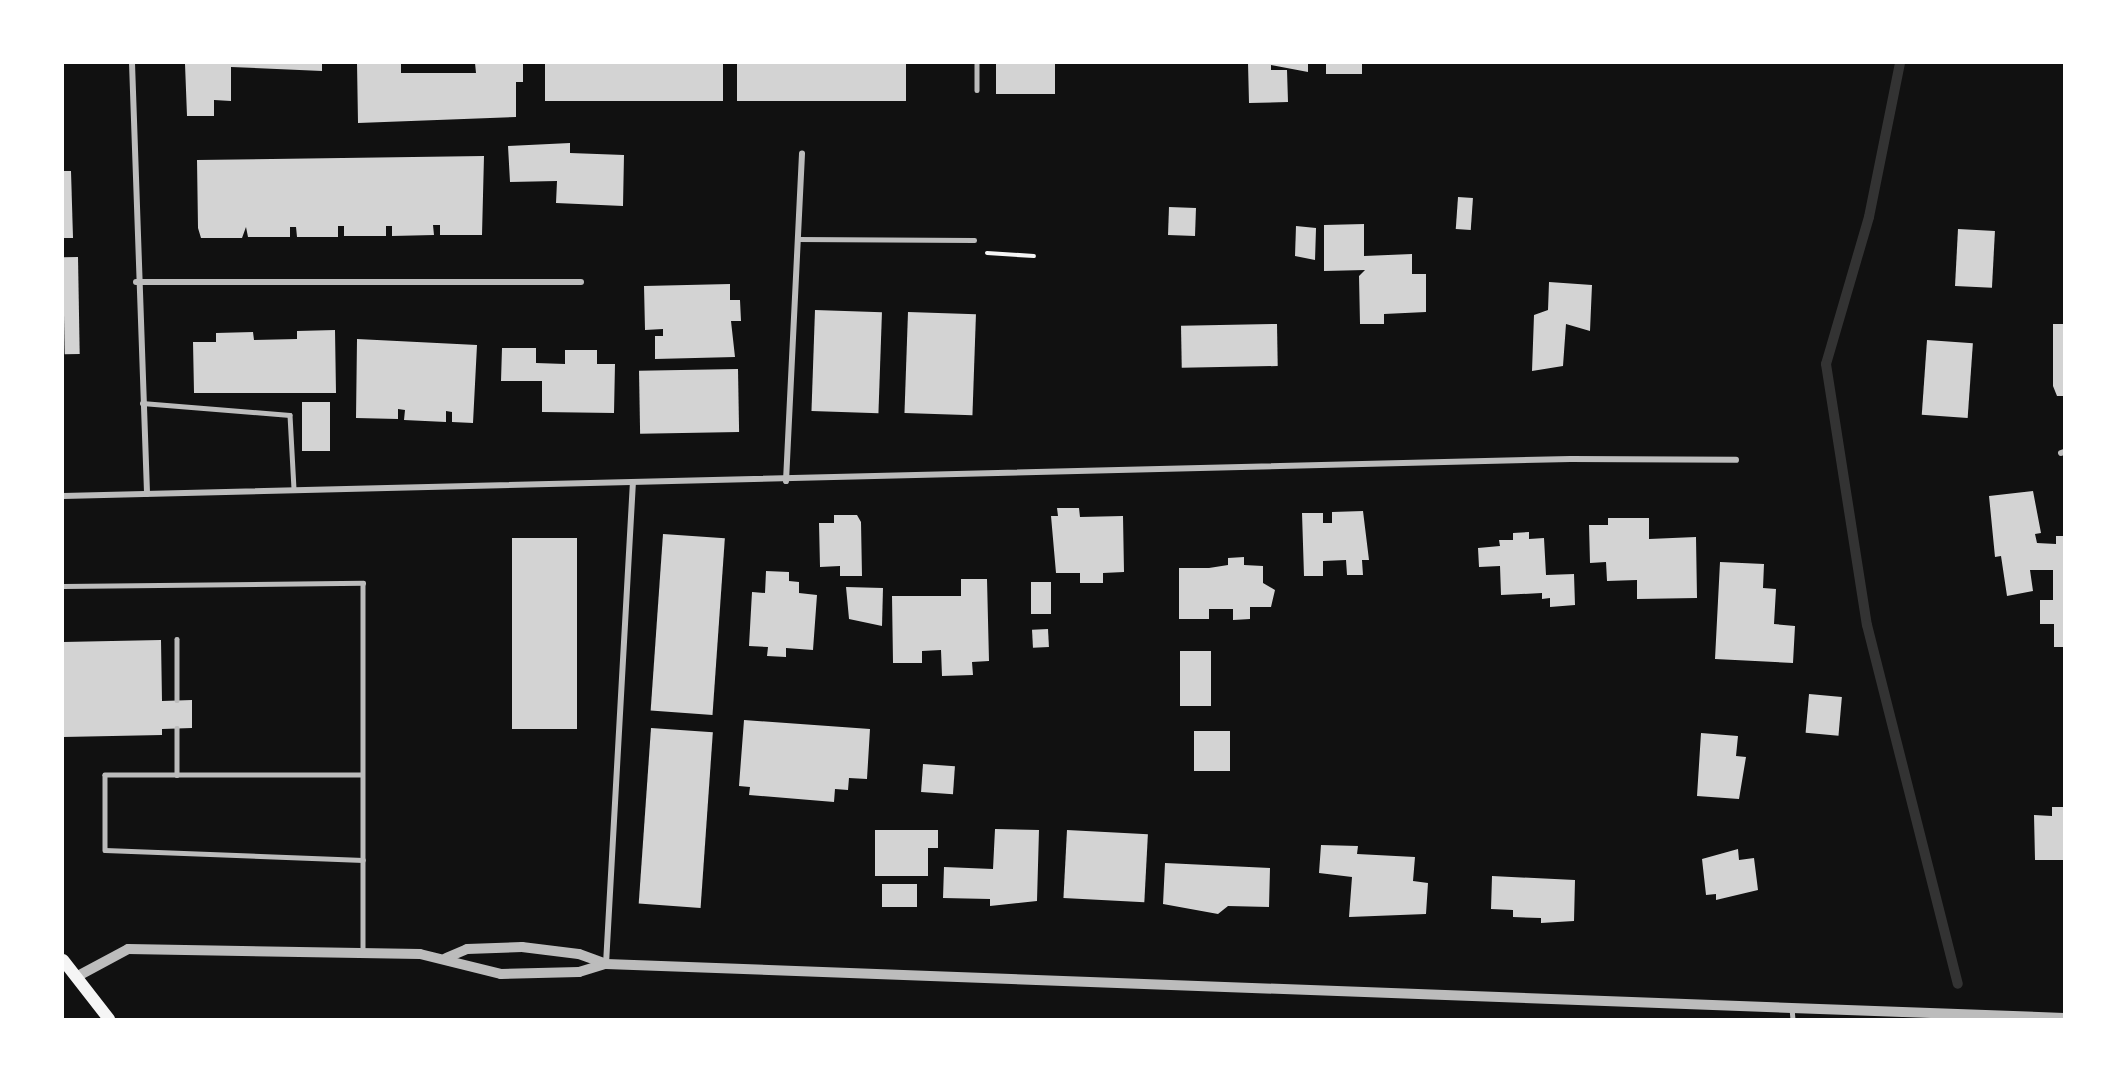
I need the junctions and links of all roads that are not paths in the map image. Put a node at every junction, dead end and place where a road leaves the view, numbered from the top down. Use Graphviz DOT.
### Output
graph roads {
  1 [pos="132,63"];
  2 [pos="977,63"];
  3 [pos="977,90"];
  4 [pos="802,153"];
  5 [pos="797,239"];
  6 [pos="974,240"];
  7 [pos="136,282"];
  8 [pos="581,282"];
  9 [pos="142,403"];
  10 [pos="1736,460"];
  11 [pos="786,481"];
  12 [pos="633,485"];
  13 [pos="294,490"];
  14 [pos="147,494"];
  15 [pos="63,496"];
  16 [pos="63,586"];
  17 [pos="177,639"];
  18 [pos="177,700"];
  19 [pos="177,728"];
  20 [pos="177,775"];
  21 [pos="362,775"];
  22 [pos="363,860"];
  23 [pos="363,952"];
  24 [pos="446,958"];
  25 [pos="63,960"];
  26 [pos="606,964"];
  27 [pos="76,977"];
  28 [pos="1792,1013"];
  29 [pos="2064,1018"];
  30 [pos="108,1019"];
  1 -- 7 [label="street"];
  2 -- 3 [label="lane"];
  4 -- 5 [label="street"];
  5 -- 6 [label="lane"];
  5 -- 11 [label="street"];
  7 -- 8 [label="street"];
  7 -- 9 [label="street"];
  9 -- 13 [label="lane"];
  9 -- 14 [label="street"];
  10 -- 11 [label="street"];
  11 -- 12 [label="street"];
  12 -- 13 [label="street"];
  12 -- 26 [label="street"];
  13 -- 14 [label="street"];
  14 -- 15 [label="street"];
  16 -- 21 [label="lane"];
  17 -- 18 [label="lane"];
  19 -- 20 [label="lane"];
  20 -- 21 [label="lane"];
  20 -- 22 [label="lane"];
  21 -- 22 [label="lane"];
  22 -- 23 [label="lane"];
  23 -- 24 [label="street"];
  23 -- 27 [label="street"];
  24 -- 26 [label="street"];
  24 -- 26 [label="street"];
  25 -- 27 [label="main road"];
  26 -- 28 [label="street"];
  27 -- 30 [label="main road"];
  28 -- 29 [label="street"];
}
